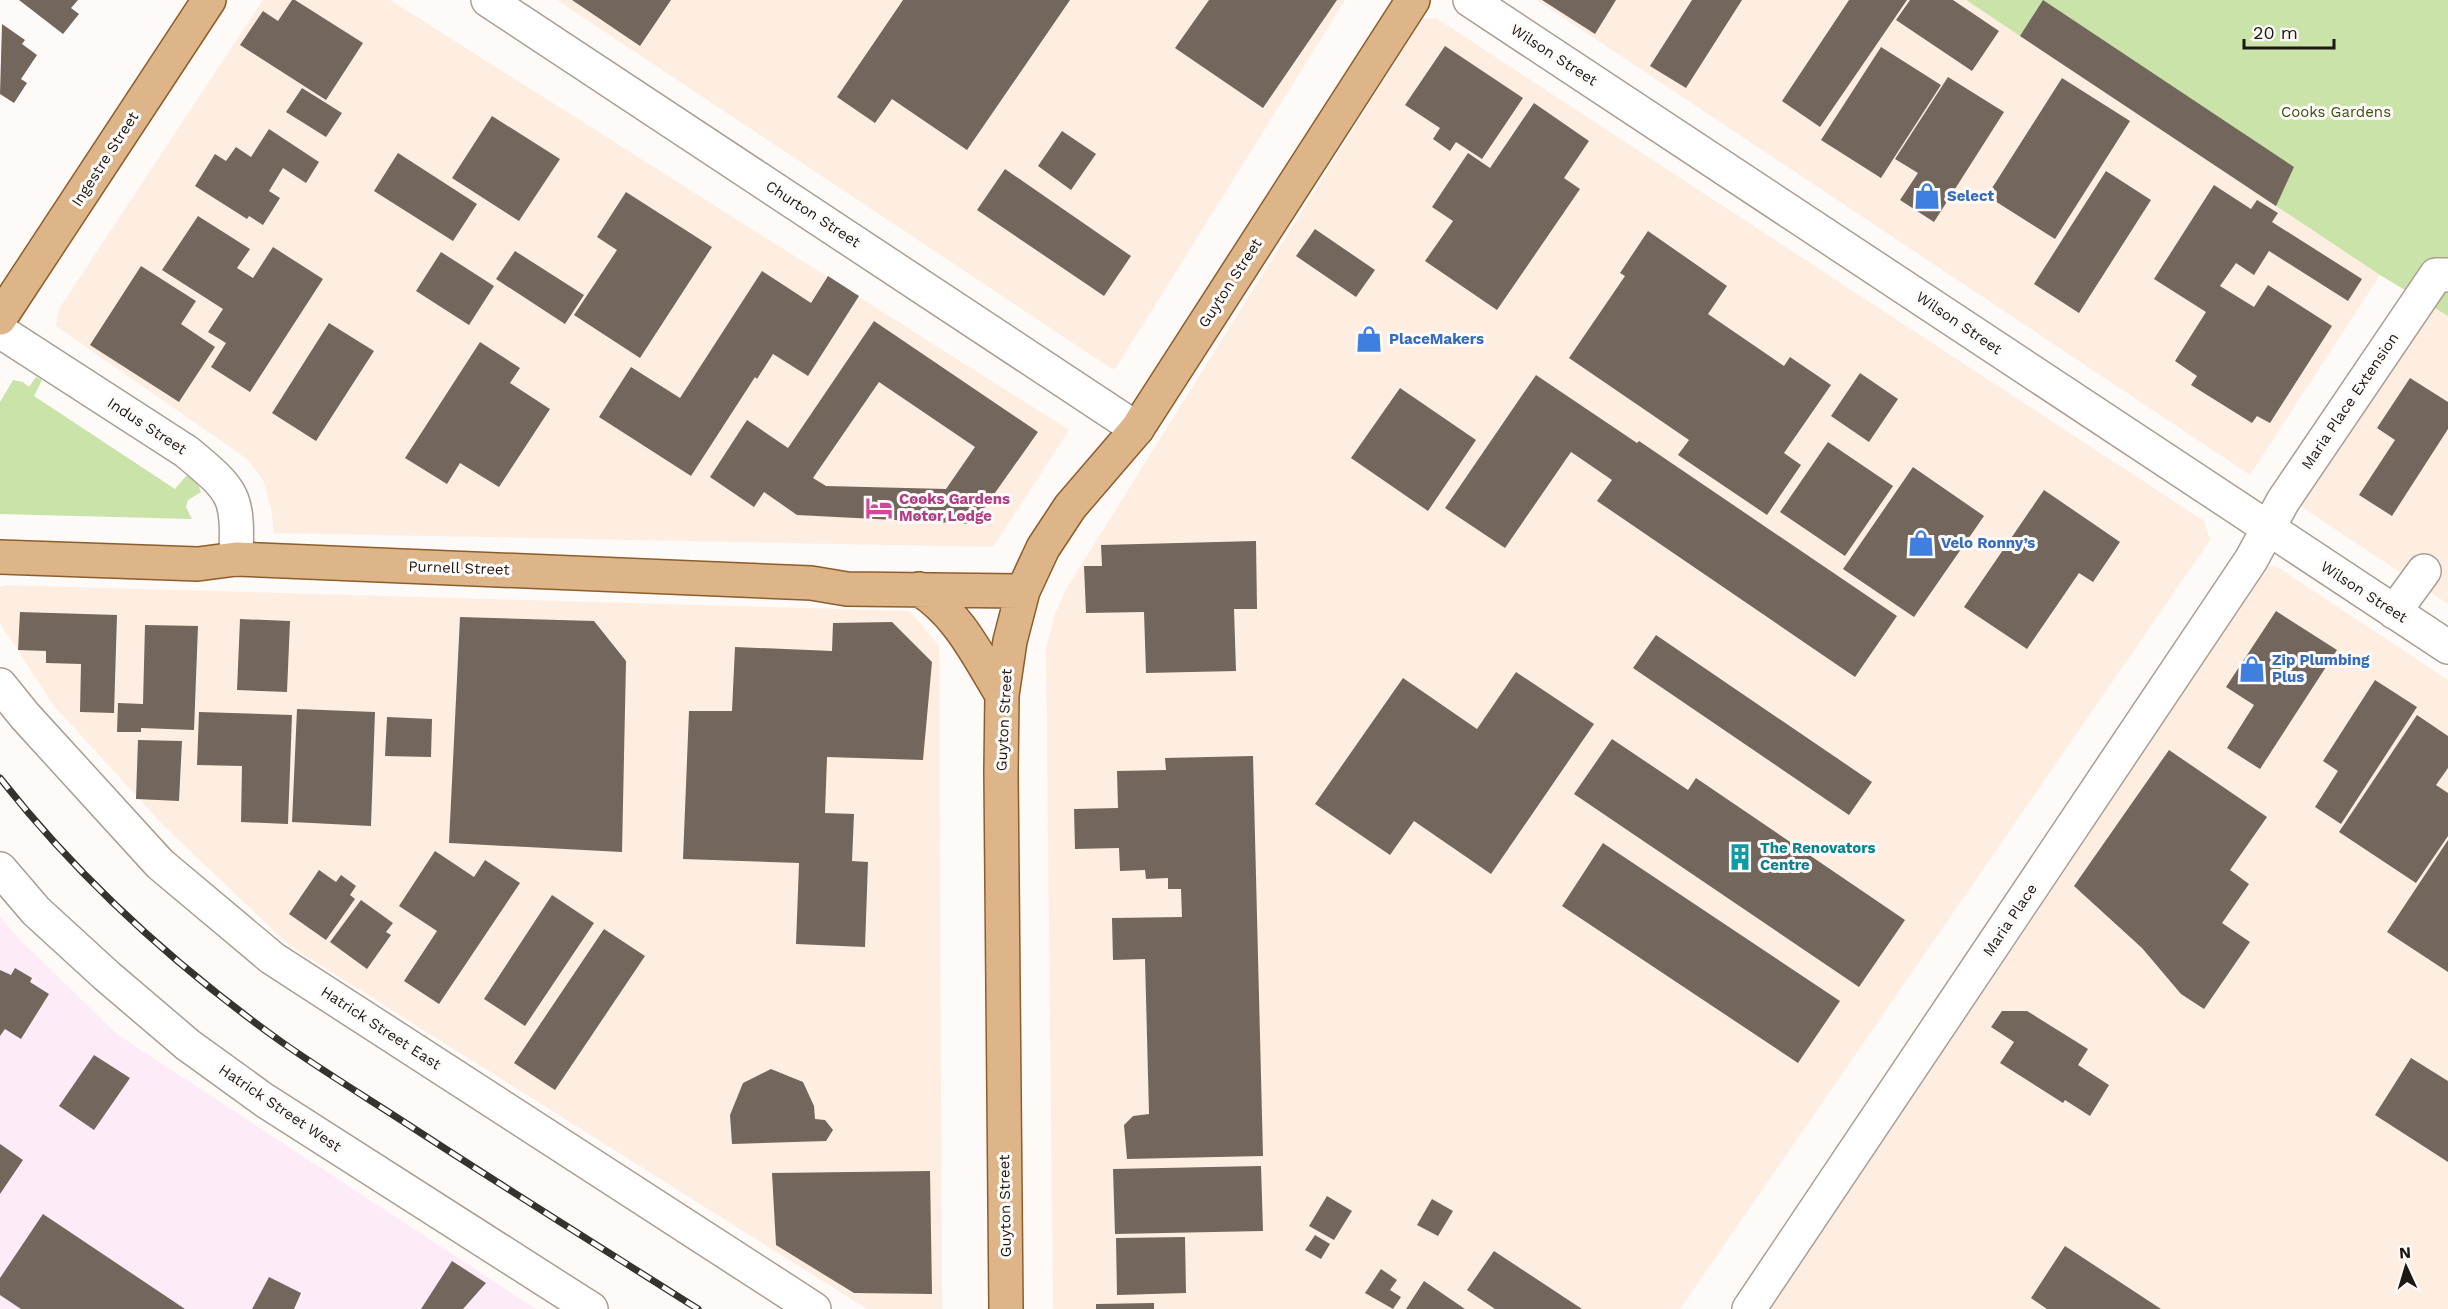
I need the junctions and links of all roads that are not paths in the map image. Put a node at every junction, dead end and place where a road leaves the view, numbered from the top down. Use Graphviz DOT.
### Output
graph roads {
  1 [pos="209,0"];
  2 [pos="489,0"];
  3 [pos="1413,0"];
  4 [pos="1470,0"];
  5 [pos="2442,275"];
  6 [pos="0,318"];
  7 [pos="0,331"];
  8 [pos="1137,429"];
  9 [pos="2268,528"];
  10 [pos="0,557"];
  11 [pos="236,559"];
  12 [pos="2424,571"];
  13 [pos="919,589"];
  14 [pos="1023,591"];
  15 [pos="2394,612"];
  16 [pos="2448,647"];
  17 [pos="0,685"];
  18 [pos="1002,695"];
  19 [pos="0,869"];
  20 [pos="591,1309"];
  21 [pos="814,1309"];
  22 [pos="1006,1309"];
  23 [pos="1749,1309"];
  1 -- 6 [label="main road, Ingestre Street"];
  2 -- 8 [label="street, Churton Street"];
  3 -- 8 [label="main road, Guyton Street"];
  4 -- 9 [label="street, Wilson Street"];
  5 -- 9 [label="street, Maria Place Extension"];
  7 -- 11 [label="street, Indus Street"];
  8 -- 14 [label="main road, Guyton Street"];
  9 -- 15 [label="street, Wilson Street"];
  9 -- 23 [label="street, Maria Place"];
  10 -- 11 [label="main road, Purnell Street"];
  11 -- 13 [label="main road, Purnell Street"];
  12 -- 15 [label="street"];
  13 -- 14 [label="main road, Purnell Street"];
  13 -- 18 [label="main road"];
  14 -- 18 [label="main road, Guyton Street"];
  15 -- 16 [label="street, Wilson Street"];
  17 -- 21 [label="street, Hatrick Street East"];
  18 -- 22 [label="main road, Guyton Street"];
  19 -- 20 [label="street, Hatrick Street West"];
}
